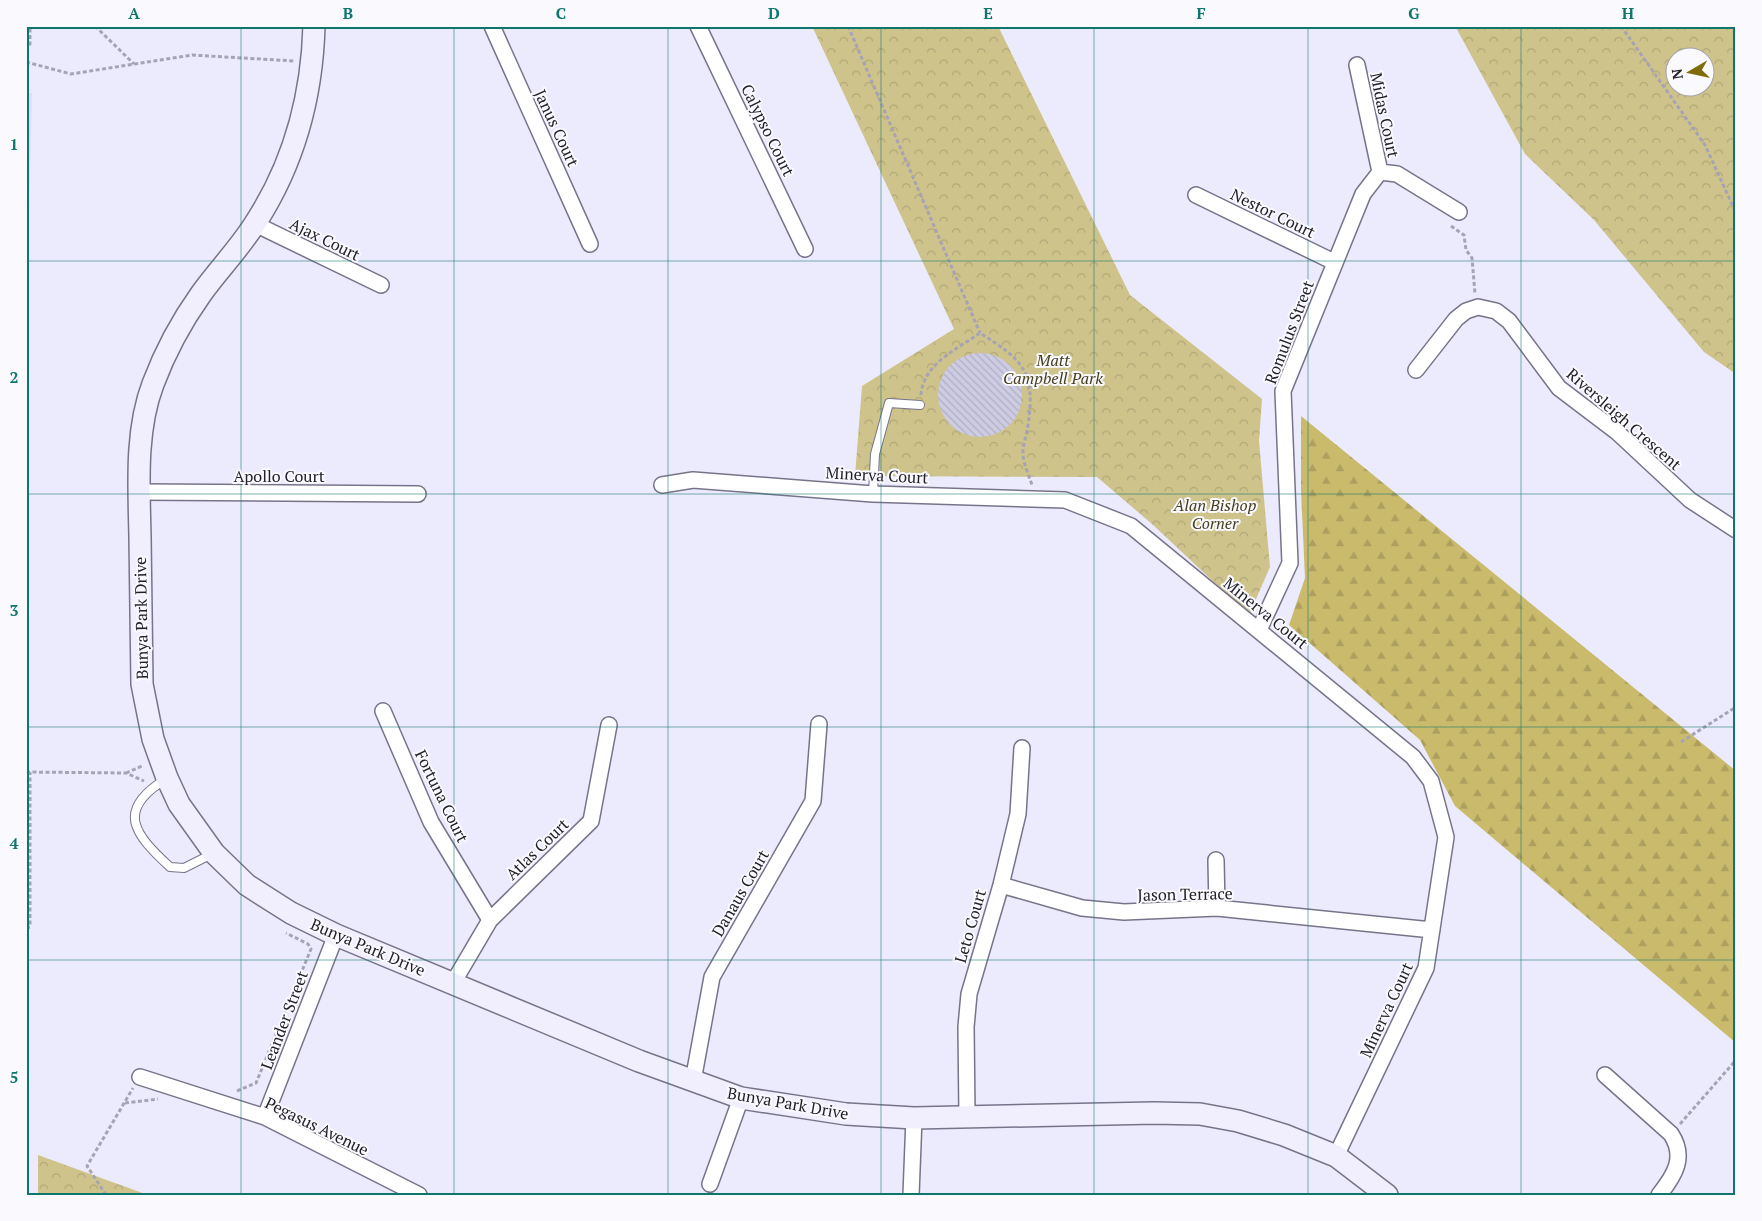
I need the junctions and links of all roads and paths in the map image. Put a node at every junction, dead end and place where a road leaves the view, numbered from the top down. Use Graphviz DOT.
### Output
graph roads {
  1 [pos="30,26"];
  2 [pos="95,26"];
  3 [pos="314,26"];
  4 [pos="492,26"];
  5 [pos="698,26"];
  6 [pos="848,26"];
  7 [pos="1622,26"];
  8 [pos="26,52"];
  9 [pos="294,61"];
  10 [pos="26,62"];
  11 [pos="135,64"];
  12 [pos="1357,65"];
  13 [pos="1380,172"];
  14 [pos="1196,195"];
  15 [pos="1459,212"];
  16 [pos="1736,214"];
  17 [pos="255,224"];
  18 [pos="590,244"];
  19 [pos="805,249"];
  20 [pos="1334,262"];
  21 [pos="381,286"];
  22 [pos="1478,307"];
  23 [pos="980,333"];
  24 [pos="1416,370"];
  25 [pos="920,405"];
  26 [pos="662,485"];
  27 [pos="139,492"];
  28 [pos="418,494"];
  29 [pos="873,494"];
  30 [pos="1036,497"];
  31 [pos="1736,530"];
  32 [pos="1259,630"];
  33 [pos="1736,707"];
  34 [pos="382,711"];
  35 [pos="819,724"];
  36 [pos="609,725"];
  37 [pos="1681,742"];
  38 [pos="1022,748"];
  39 [pos="142,766"];
  40 [pos="28,772"];
  41 [pos="126,773"];
  42 [pos="167,778"];
  43 [pos="144,781"];
  44 [pos="214,854"];
  45 [pos="1216,860"];
  46 [pos="1001,885"];
  47 [pos="1217,908"];
  48 [pos="490,920"];
  49 [pos="26,928"];
  50 [pos="1432,930"];
  51 [pos="284,931"];
  52 [pos="336,935"];
  53 [pos="453,983"];
  54 [pos="1736,1060"];
  55 [pos="1605,1075"];
  56 [pos="140,1077"];
  57 [pos="692,1081"];
  58 [pos="237,1092"];
  59 [pos="741,1098"];
  60 [pos="967,1116"];
  61 [pos="265,1117"];
  62 [pos="914,1118"];
  63 [pos="1671,1134"];
  64 [pos="1336,1156"];
  65 [pos="710,1184"];
  66 [pos="106,1195"];
  67 [pos="420,1195"];
  68 [pos="911,1195"];
  69 [pos="1387,1195"];
  70 [pos="1659,1195"];
  1 -- 8 [label="path"];
  2 -- 11 [label="path"];
  3 -- 17 [label="street, Bunya Park Drive"];
  4 -- 18 [label="street, Janus Court"];
  5 -- 19 [label="street, Calypso Court"];
  6 -- 23 [label="path"];
  7 -- 16 [label="path"];
  9 -- 11 [label="path"];
  10 -- 11 [label="path"];
  12 -- 13 [label="street, Midas Court"];
  13 -- 15 [label="street"];
  13 -- 20 [label="street, Romulus Street"];
  14 -- 20 [label="street, Nestor Court"];
  15 -- 22 [label="path"];
  17 -- 21 [label="street, Ajax Court"];
  17 -- 27 [label="street, Bunya Park Drive"];
  20 -- 32 [label="street, Romulus Street"];
  22 -- 24 [label="street"];
  22 -- 31 [label="street, Riversleigh Crescent"];
  23 -- 25 [label="path"];
  23 -- 30 [label="path"];
  25 -- 29 [label="lane"];
  26 -- 29 [label="street, Minerva Court"];
  27 -- 28 [label="street, Apollo Court"];
  27 -- 42 [label="street, Bunya Park Drive"];
  29 -- 30 [label="street, Minerva Court"];
  30 -- 32 [label="street, Minerva Court"];
  32 -- 50 [label="street, Minerva Court"];
  33 -- 37 [label="path"];
  34 -- 48 [label="street, Fortuna Court"];
  35 -- 57 [label="street, Danaus Court"];
  36 -- 48 [label="street, Atlas Court"];
  38 -- 46 [label="street, Leto Court"];
  39 -- 41 [label="path"];
  40 -- 41 [label="path"];
  40 -- 49 [label="path"];
  41 -- 43 [label="path"];
  42 -- 44 [label="street, Bunya Park Drive"];
  42 -- 44 [label="lane"];
  44 -- 52 [label="street, Bunya Park Drive"];
  45 -- 47 [label="street"];
  46 -- 47 [label="street, Jason Terrace"];
  46 -- 60 [label="street, Leto Court"];
  47 -- 50 [label="street, Jason Terrace"];
  48 -- 53 [label="street, Atlas Court"];
  50 -- 64 [label="street, Minerva Court"];
  51 -- 58 [label="path"];
  52 -- 53 [label="street, Bunya Park Drive"];
  52 -- 61 [label="street, Leander Street"];
  53 -- 57 [label="street, Bunya Park Drive"];
  54 -- 63 [label="path"];
  55 -- 63 [label="street"];
  56 -- 61 [label="street, Pegasus Avenue"];
  56 -- 66 [label="path"];
  57 -- 59 [label="street, Bunya Park Drive"];
  59 -- 62 [label="street, Bunya Park Drive"];
  59 -- 65 [label="street"];
  60 -- 62 [label="street, Bunya Park Drive"];
  60 -- 64 [label="street, Bunya Park Drive"];
  61 -- 67 [label="street, Pegasus Avenue"];
  62 -- 68 [label="street"];
  63 -- 70 [label="street"];
  64 -- 69 [label="street, Bunya Park Drive"];
}
